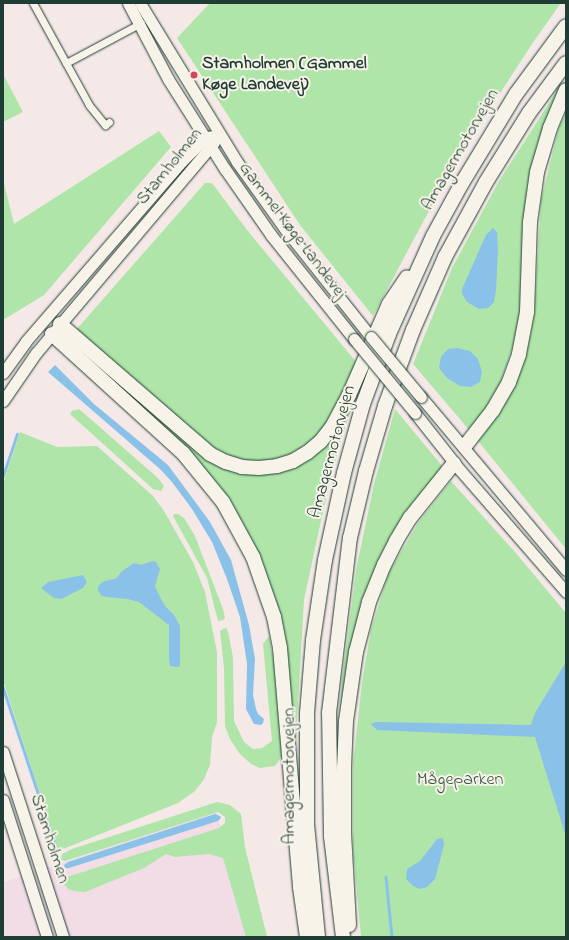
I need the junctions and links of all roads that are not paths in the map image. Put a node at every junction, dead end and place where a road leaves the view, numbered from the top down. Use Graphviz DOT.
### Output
graph roads {
  1 [pos="33,3"];
  2 [pos="128,3"];
  3 [pos="140,3"];
  4 [pos="149,19"];
  5 [pos="138,25"];
  6 [pos="566,26"];
  7 [pos="66,63"];
  8 [pos="566,63"];
  9 [pos="566,90"];
  10 [pos="109,122"];
  11 [pos="219,133"];
  12 [pos="205,138"];
  13 [pos="211,148"];
  14 [pos="433,236"];
  15 [pos="45,319"];
  16 [pos="56,329"];
  17 [pos="3,373"];
  18 [pos="3,401"];
  19 [pos="465,446"];
  20 [pos="454,463"];
  21 [pos="566,570"];
  22 [pos="566,592"];
  23 [pos="3,752"];
  24 [pos="19,802"];
  25 [pos="4,804"];
  26 [pos="48,937"];
  27 [pos="63,937"];
  28 [pos="307,937"];
  29 [pos="318,937"];
  30 [pos="343,937"];
  31 [pos="350,937"];
  1 -- 7 [label="street"];
  2 -- 5 [label="main road, Gammel Køge Landevej"];
  3 -- 4 [label="main road, Gammel Køge Landevej"];
  4 -- 5 [label="street"];
  4 -- 11 [label="main road, Gammel Køge Landevej"];
  5 -- 7 [label="street"];
  5 -- 12 [label="main road, Gammel Køge Landevej"];
  6 -- 14 [label="highway, Amagermotorvejen"];
  7 -- 10 [label="street"];
  8 -- 30 [label="highway, Amagermotorvejen"];
  9 -- 19 [label="highway"];
  11 -- 12 [label="main road, Stamholmen"];
  11 -- 13 [label="main road, Stamholmen"];
  11 -- 19 [label="main road, Gammel Køge Landevej, bridge"];
  12 -- 13 [label="main road, Gammel Køge Landevej"];
  12 -- 15 [label="main road, Stamholmen"];
  13 -- 16 [label="main road, Stamholmen"];
  13 -- 20 [label="main road, Gammel Køge Landevej, bridge"];
  14 -- 16 [label="highway"];
  14 -- 29 [label="highway, Amagermotorvejen"];
  15 -- 16 [label="main road"];
  15 -- 17 [label="main road, Stamholmen"];
  16 -- 18 [label="main road, Stamholmen"];
  16 -- 28 [label="highway"];
  19 -- 20 [label="main road"];
  19 -- 21 [label="main road, Gammel Køge Landevej"];
  20 -- 22 [label="main road, Gammel Køge Landevej"];
  20 -- 31 [label="highway"];
  23 -- 24 [label="main road, Stamholmen"];
  24 -- 25 [label="street"];
  24 -- 27 [label="main road, Stamholmen"];
  25 -- 26 [label="main road, Stamholmen"];
}
